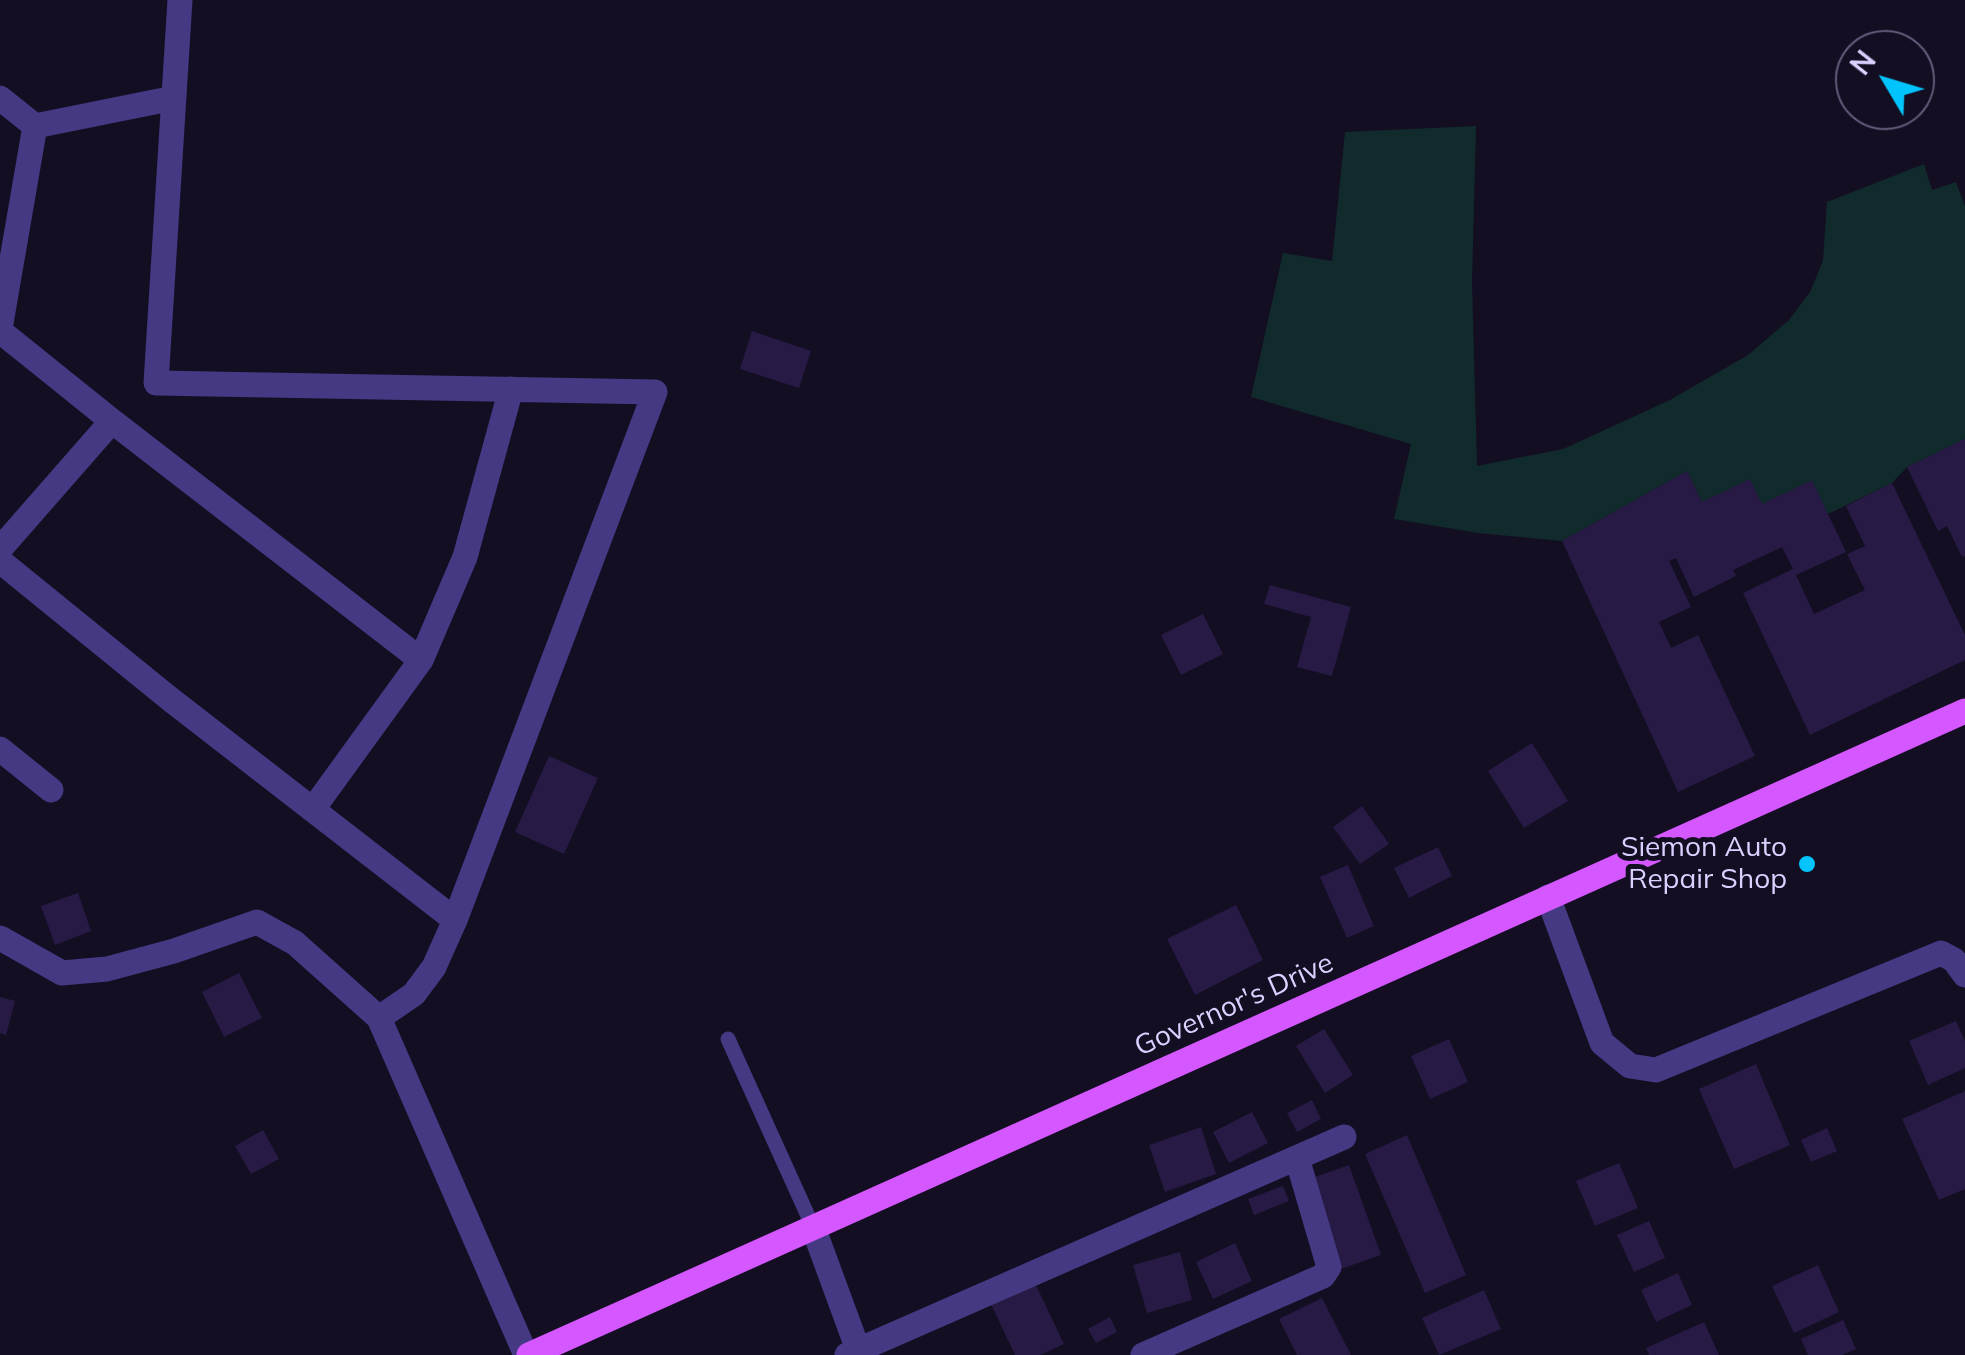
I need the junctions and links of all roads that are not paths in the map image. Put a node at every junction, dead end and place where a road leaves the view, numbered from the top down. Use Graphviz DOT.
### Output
graph roads {
  1 [pos="180,0"];
  2 [pos="0,98"];
  3 [pos="174,98"];
  4 [pos="36,126"];
  5 [pos="0,330"];
  6 [pos="511,390"];
  7 [pos="112,421"];
  8 [pos="0,550"];
  9 [pos="0,561"];
  10 [pos="421,660"];
  11 [pos="1965,711"];
  12 [pos="0,750"];
  13 [pos="50,790"];
  14 [pos="312,810"];
  15 [pos="1548,897"];
  16 [pos="455,920"];
  17 [pos="0,938"];
  18 [pos="1965,975"];
  19 [pos="379,1018"];
  20 [pos="728,1039"];
  21 [pos="1344,1137"];
  22 [pos="1298,1158"];
  23 [pos="813,1227"];
  24 [pos="855,1353"];
  25 [pos="528,1355"];
  26 [pos="1143,1355"];
  1 -- 3 [label="street"];
  2 -- 4 [label="street"];
  3 -- 4 [label="street"];
  3 -- 6 [label="street"];
  4 -- 5 [label="street"];
  5 -- 7 [label="street"];
  6 -- 10 [label="street"];
  6 -- 16 [label="street"];
  7 -- 8 [label="street"];
  7 -- 10 [label="street"];
  9 -- 14 [label="street"];
  10 -- 14 [label="street"];
  11 -- 15 [label="main road, Governor's Drive"];
  12 -- 13 [label="street"];
  14 -- 16 [label="street"];
  15 -- 18 [label="street"];
  15 -- 23 [label="main road, Governor's Drive"];
  16 -- 19 [label="street"];
  17 -- 19 [label="street"];
  19 -- 25 [label="street"];
  20 -- 23 [label="lane"];
  21 -- 22 [label="street"];
  22 -- 24 [label="street"];
  22 -- 26 [label="street"];
  23 -- 24 [label="street"];
  23 -- 25 [label="main road, Governor's Drive"];
}
